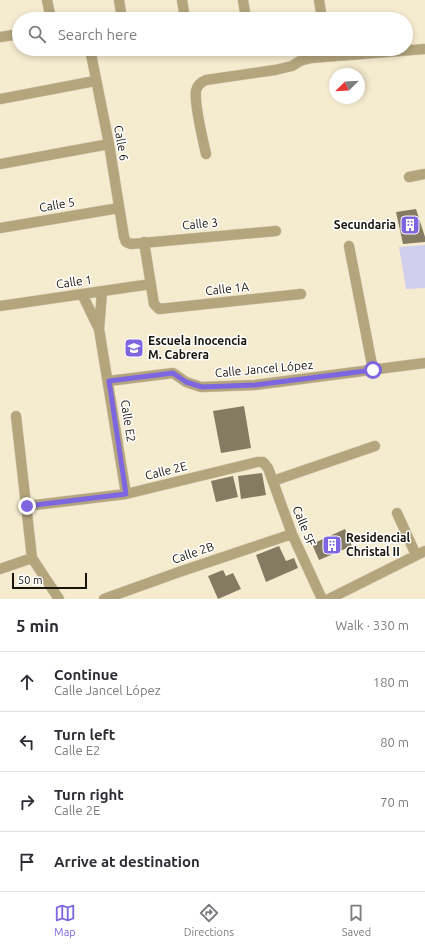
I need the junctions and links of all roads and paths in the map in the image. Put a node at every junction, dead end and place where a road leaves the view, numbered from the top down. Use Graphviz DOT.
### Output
graph roads {
  1 [pos="46,0"];
  2 [pos="119,0"];
  3 [pos="182,0"];
  4 [pos="243,0"];
  5 [pos="319,0"];
  6 [pos="49,12"];
  7 [pos="121,12"];
  8 [pos="184,12"];
  9 [pos="245,12"];
  10 [pos="321,12"];
  11 [pos="12,35"];
  12 [pos="0,37"];
  13 [pos="413,49"];
  14 [pos="425,49"];
  15 [pos="91,56"];
  16 [pos="315,56"];
  17 [pos="96,81"];
  18 [pos="0,99"];
  19 [pos="109,144"];
  20 [pos="206,154"];
  21 [pos="0,164"];
  22 [pos="425,174"];
  23 [pos="409,177"];
  24 [pos="119,208"];
  25 [pos="0,228"];
  26 [pos="276,231"];
  27 [pos="126,242"];
  28 [pos="144,242"];
  29 [pos="349,246"];
  30 [pos="150,284"];
  31 [pos="102,292"];
  32 [pos="82,294"];
  33 [pos="300,294"];
  34 [pos="0,306"];
  35 [pos="99,329"];
  36 [pos="425,363"];
  37 [pos="373,370"];
  38 [pos="109,381"];
  39 [pos="16,416"];
  40 [pos="376,446"];
  41 [pos="263,462"];
  42 [pos="275,480"];
  43 [pos="126,494"];
  44 [pos="27,506"];
  45 [pos="397,513"];
  46 [pos="292,534"];
  47 [pos="421,553"];
  48 [pos="32,558"];
  49 [pos="0,569"];
  50 [pos="60,599"];
  51 [pos="104,599"];
  52 [pos="322,599"];
  53 [pos="329,599"];
  1 -- 6 [label="street"];
  2 -- 7 [label="street"];
  3 -- 8 [label="street"];
  4 -- 9 [label="street"];
  5 -- 10 [label="street"];
  11 -- 12 [label="street"];
  13 -- 14 [label="street"];
  15 -- 17 [label="street, Calle 6"];
  16 -- 20 [label="street"];
  17 -- 18 [label="street"];
  17 -- 19 [label="street, Calle 6"];
  19 -- 21 [label="street"];
  19 -- 24 [label="street, Calle 6"];
  22 -- 23 [label="street"];
  24 -- 25 [label="street, Calle 5"];
  24 -- 27 [label="street, Calle 6"];
  26 -- 28 [label="street, Calle 3"];
  27 -- 28 [label="street, Calle 3"];
  28 -- 30 [label="street"];
  29 -- 37 [label="street"];
  30 -- 31 [label="street, Calle 1"];
  30 -- 33 [label="street, Calle 1A"];
  31 -- 32 [label="street, Calle 1"];
  31 -- 35 [label="street, Calle E2"];
  32 -- 34 [label="street, Calle 1"];
  32 -- 35 [label="street, Calle E2"];
  35 -- 38 [label="street, Calle E2"];
  36 -- 37 [label="street, Calle Jancel López"];
  37 -- 38 [label="street, Calle Jancel López"];
  38 -- 43 [label="street, Calle E2"];
  39 -- 44 [label="street"];
  40 -- 42 [label="street"];
  41 -- 42 [label="street, Calle 5F"];
  41 -- 43 [label="street, Calle 2E"];
  42 -- 46 [label="street, Calle 5F"];
  43 -- 44 [label="street, Calle 2E"];
  44 -- 48 [label="street"];
  45 -- 47 [label="street"];
  46 -- 51 [label="street, Calle 2B"];
  46 -- 52 [label="street, Calle 5F"];
  47 -- 53 [label="street"];
  48 -- 49 [label="street"];
  48 -- 50 [label="street"];
}
